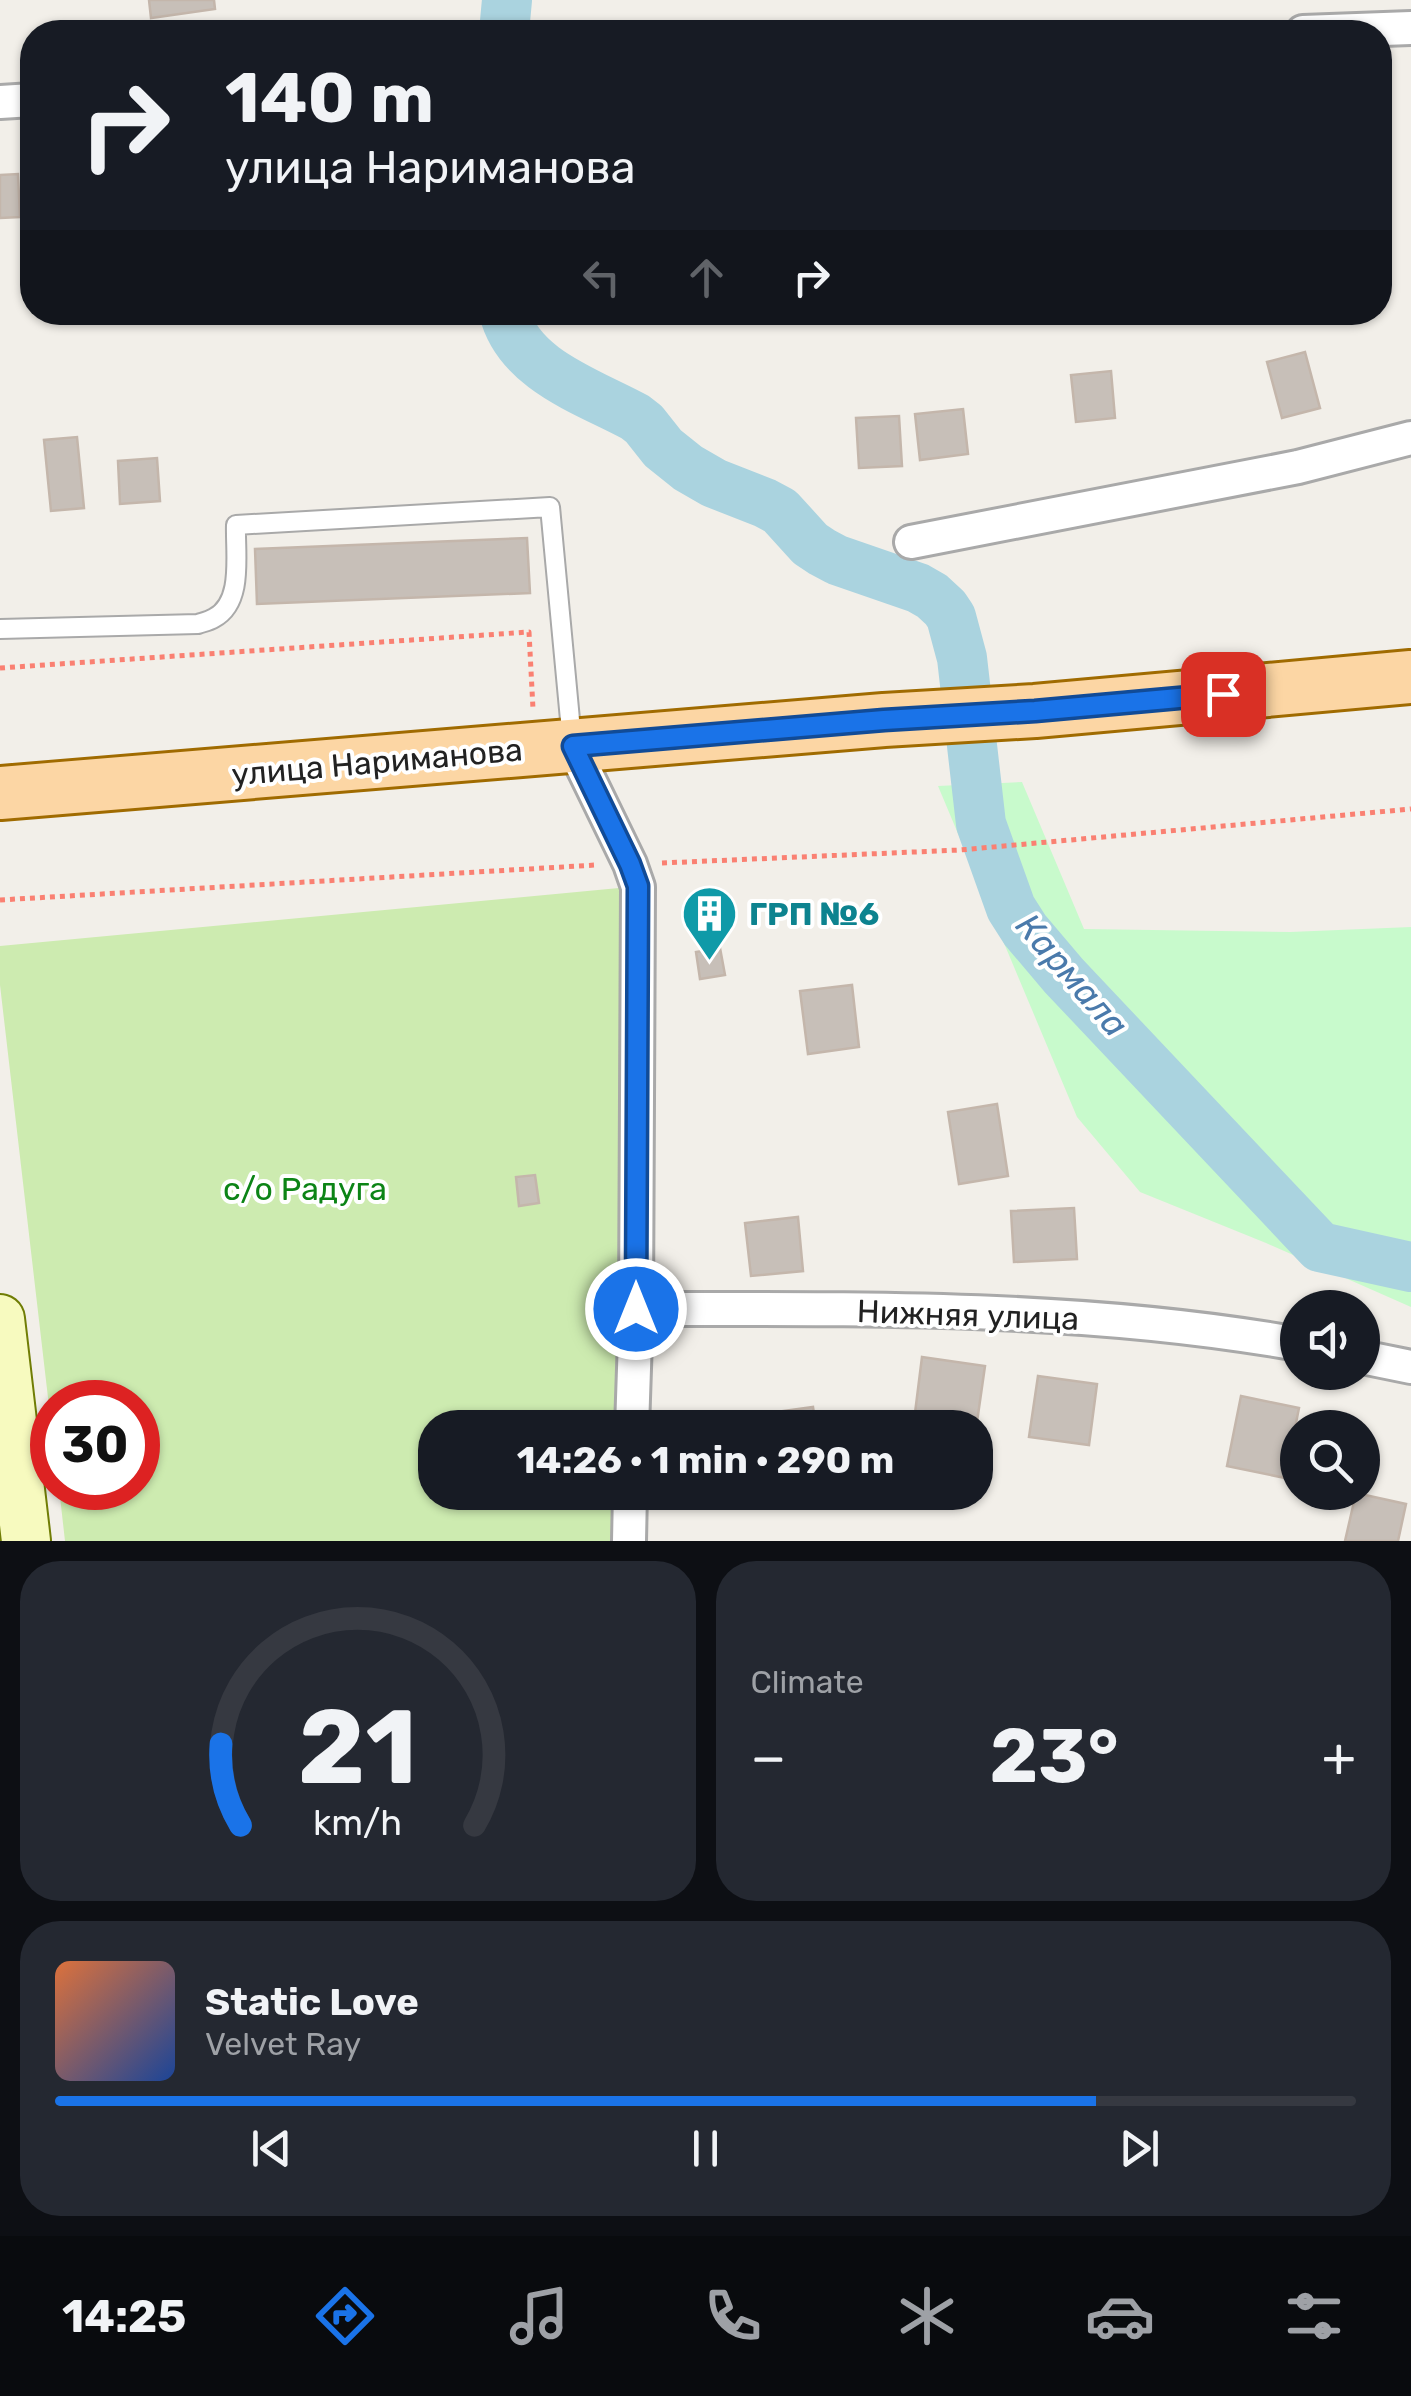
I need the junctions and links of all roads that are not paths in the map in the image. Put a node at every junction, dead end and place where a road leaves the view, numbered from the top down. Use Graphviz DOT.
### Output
graph roads {
  1 [pos="1411,438"];
  2 [pos="911,542"];
  3 [pos="0,629"];
  4 [pos="1411,677"];
  5 [pos="573,746"];
  6 [pos="0,793"];
  7 [pos="636,1309"];
  8 [pos="0,1319"];
  9 [pos="1280,1341"];
  10 [pos="1380,1361"];
  11 [pos="1411,1367"];
  12 [pos="633,1410"];
  13 [pos="630,1510"];
  14 [pos="26,1541"];
  15 [pos="629,1541"];
  1 -- 2 [label="street"];
  3 -- 5 [label="lane"];
  4 -- 5 [label="main road, улица Нариманова"];
  5 -- 6 [label="main road, улица Нариманова"];
  5 -- 7 [label="street"];
  7 -- 9 [label="street, Нижняя улица"];
  7 -- 12 [label="street"];
  8 -- 14 [label="main road"];
  10 -- 11 [label="street"];
  13 -- 15 [label="street"];
}
